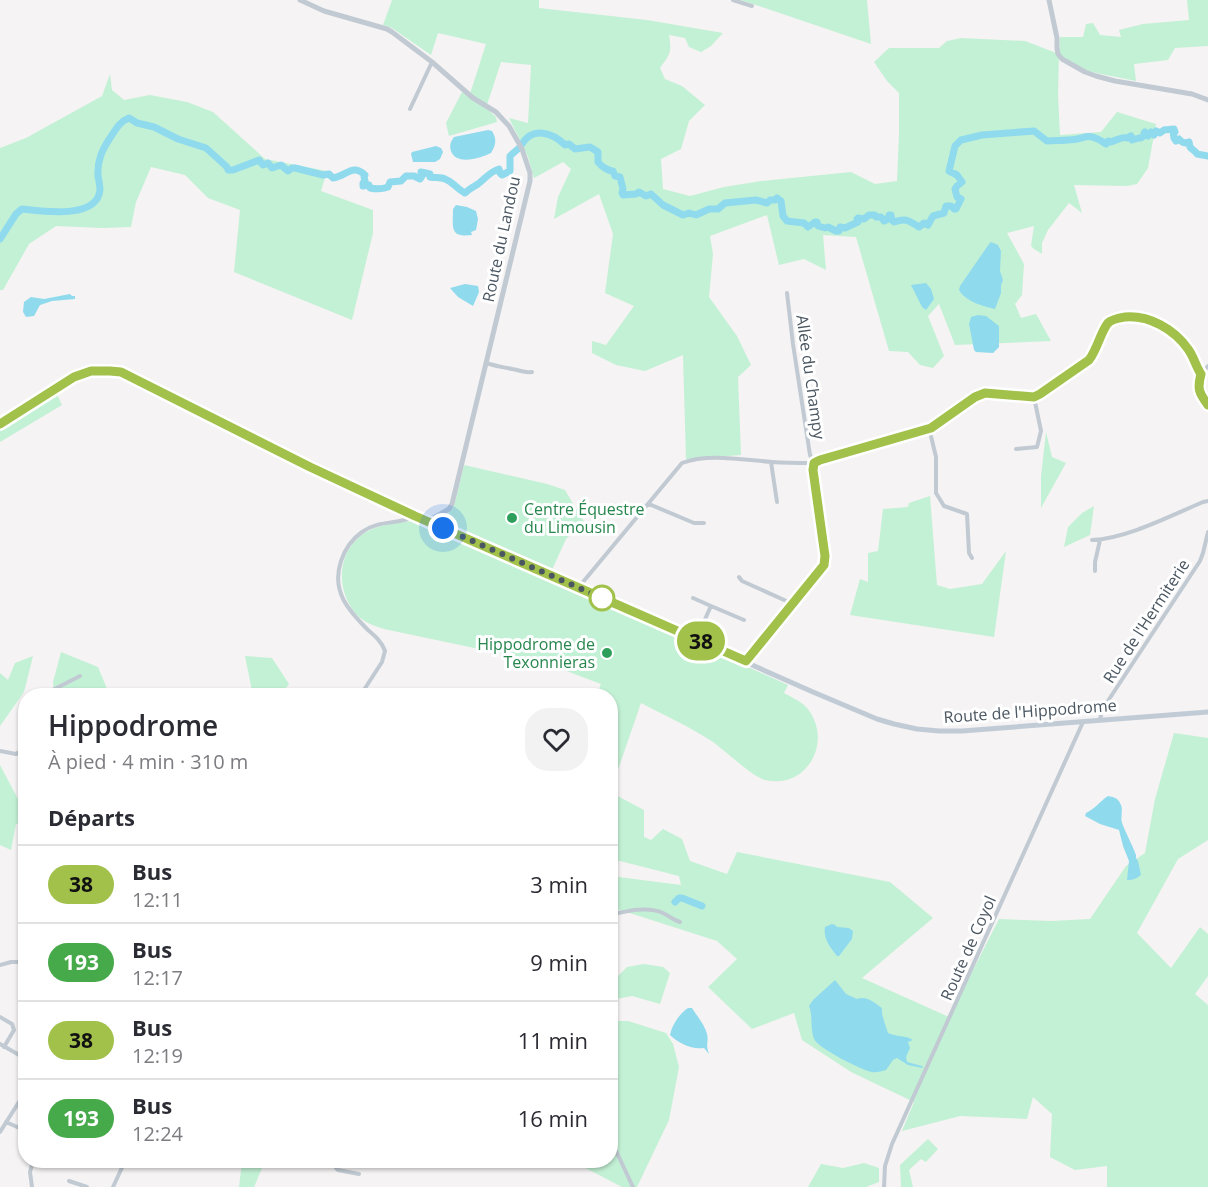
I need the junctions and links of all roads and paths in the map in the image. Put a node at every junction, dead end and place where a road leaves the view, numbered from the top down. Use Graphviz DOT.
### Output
graph roads {
  1 [pos="300,0"];
  2 [pos="733,0"];
  3 [pos="1049,0"];
  4 [pos="752,6"];
  5 [pos="432,62"];
  6 [pos="1208,100"];
  7 [pos="410,109"];
  8 [pos="788,293"];
  9 [pos="486,363"];
  10 [pos="1208,366"];
  11 [pos="532,372"];
  12 [pos="1201,374"];
  13 [pos="1034,397"];
  14 [pos="1208,405"];
  15 [pos="0,424"];
  16 [pos="929,428"];
  17 [pos="1016,449"];
  18 [pos="771,462"];
  19 [pos="814,463"];
  20 [pos="1208,501"];
  21 [pos="777,502"];
  22 [pos="649,504"];
  23 [pos="415,516"];
  24 [pos="428,521"];
  25 [pos="704,523"];
  26 [pos="1208,532"];
  27 [pos="1092,540"];
  28 [pos="1100,540"];
  29 [pos="972,558"];
  30 [pos="1095,571"];
  31 [pos="739,577"];
  32 [pos="578,588"];
  33 [pos="693,597"];
  34 [pos="793,604"];
  35 [pos="711,606"];
  36 [pos="744,620"];
  37 [pos="696,639"];
  38 [pos="746,661"];
  39 [pos="80,676"];
  40 [pos="57,688"];
  41 [pos="365,688"];
  42 [pos="1208,712"];
  43 [pos="1100,720"];
  44 [pos="1083,722"];
  45 [pos="0,751"];
  46 [pos="18,753"];
  47 [pos="618,913"];
  48 [pos="680,922"];
  49 [pos="18,962"];
  50 [pos="0,965"];
  51 [pos="0,1017"];
  52 [pos="2,1046"];
  53 [pos="18,1055"];
  54 [pos="18,1103"];
  55 [pos="6,1122"];
  56 [pos="18,1127"];
  57 [pos="0,1132"];
  58 [pos="618,1154"];
  59 [pos="31,1168"];
  60 [pos="121,1168"];
  61 [pos="336,1168"];
  62 [pos="359,1174"];
  63 [pos="69,1181"];
  64 [pos="32,1187"];
  65 [pos="87,1187"];
  66 [pos="113,1187"];
  67 [pos="633,1187"];
  68 [pos="884,1187"];
  1 -- 5 [label="street, Route du Landou"];
  2 -- 4 [label="street"];
  3 -- 6 [label="street"];
  5 -- 7 [label="street"];
  5 -- 9 [label="street, Route du Landou"];
  8 -- 19 [label="street, Allée du Champy"];
  9 -- 11 [label="street"];
  9 -- 24 [label="street, Route du Landou"];
  10 -- 12 [label="street"];
  12 -- 13 [label="street"];
  12 -- 14 [label="street"];
  13 -- 16 [label="street"];
  13 -- 17 [label="street"];
  15 -- 23 [label="main road, Route de l'Hippodrome"];
  16 -- 19 [label="street"];
  16 -- 29 [label="street"];
  18 -- 19 [label="street"];
  18 -- 21 [label="street"];
  18 -- 22 [label="street"];
  19 -- 34 [label="street, Allée du Champy"];
  20 -- 28 [label="street"];
  22 -- 25 [label="street"];
  22 -- 32 [label="street"];
  23 -- 24 [label="main road, Route de l'Hippodrome"];
  23 -- 41 [label="street"];
  24 -- 32 [label="main road, Route de l'Hippodrome"];
  26 -- 43 [label="street, Rue de l'Hermiterie"];
  27 -- 28 [label="street"];
  28 -- 30 [label="street"];
  31 -- 34 [label="street"];
  32 -- 37 [label="main road, Route de l'Hippodrome"];
  33 -- 35 [label="street"];
  34 -- 38 [label="street, Allée du Champy"];
  35 -- 36 [label="street"];
  35 -- 37 [label="street"];
  37 -- 38 [label="main road, Route de l'Hippodrome"];
  38 -- 44 [label="main road, Route de l'Hippodrome"];
  39 -- 40 [label="street"];
  42 -- 43 [label="main road, Route de l'Hippodrome"];
  43 -- 44 [label="main road, Route de l'Hippodrome"];
  44 -- 68 [label="street, Route de Coyol"];
  45 -- 46 [label="street"];
  47 -- 48 [label="street"];
  49 -- 50 [label="street"];
  51 -- 52 [label="street"];
  52 -- 53 [label="street"];
  54 -- 55 [label="street"];
  55 -- 56 [label="street"];
  55 -- 57 [label="street"];
  58 -- 67 [label="street"];
  59 -- 64 [label="street"];
  60 -- 66 [label="street"];
  61 -- 62 [label="street"];
  63 -- 65 [label="street"];
}
